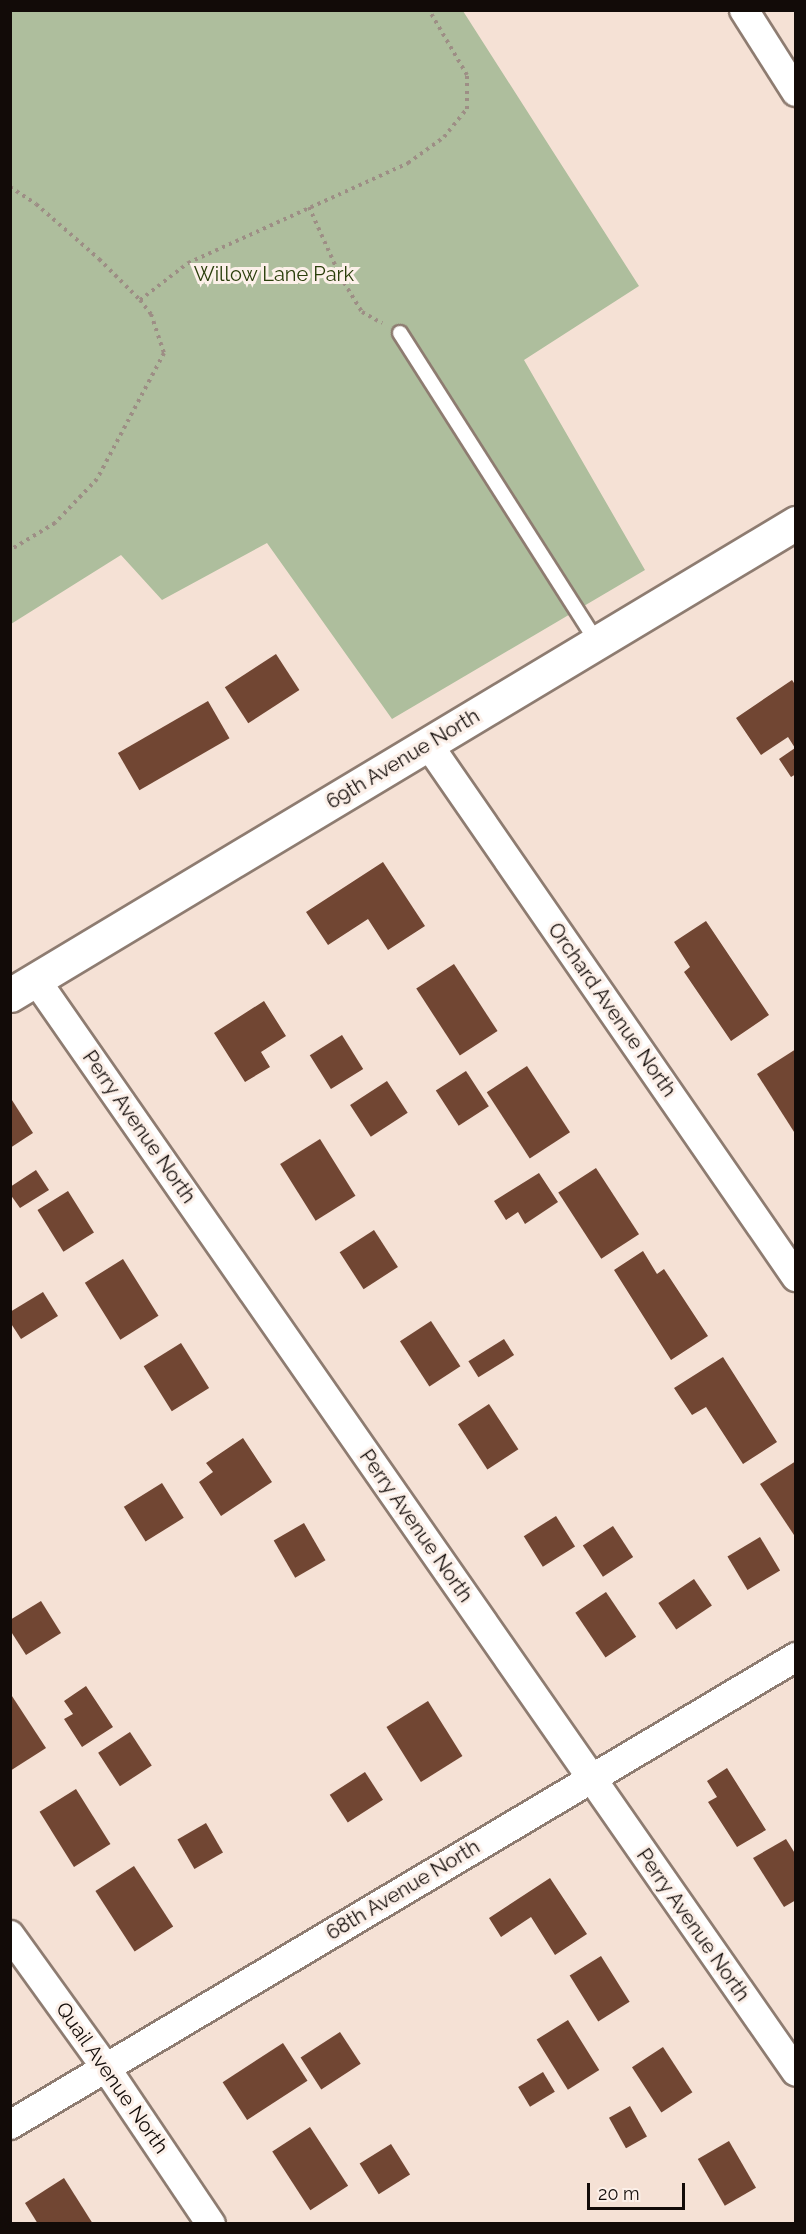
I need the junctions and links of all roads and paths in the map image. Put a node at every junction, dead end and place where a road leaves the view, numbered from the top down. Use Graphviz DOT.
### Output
graph roads {
  1 [pos="429,10"];
  2 [pos="744,10"];
  3 [pos="795,92"];
  4 [pos="10,187"];
  5 [pos="309,207"];
  6 [pos="140,300"];
  7 [pos="400,333"];
  8 [pos="792,531"];
  9 [pos="10,550"];
  10 [pos="597,642"];
  11 [pos="428,744"];
  12 [pos="23,987"];
  13 [pos="795,1277"];
  14 [pos="795,1657"];
  15 [pos="591,1777"];
  16 [pos="10,1935"];
  17 [pos="106,2068"];
  18 [pos="795,2072"];
  19 [pos="10,2125"];
  20 [pos="211,2223"];
  1 -- 5 [label="path"];
  2 -- 3 [label="street"];
  4 -- 6 [label="path"];
  5 -- 6 [label="path"];
  5 -- 7 [label="path"];
  6 -- 9 [label="path"];
  7 -- 10 [label="lane"];
  8 -- 10 [label="street, 69th Avenue North"];
  10 -- 11 [label="street, 69th Avenue North"];
  11 -- 12 [label="street, 69th Avenue North"];
  11 -- 13 [label="street, Orchard Avenue North"];
  12 -- 15 [label="street, Perry Avenue North"];
  14 -- 15 [label="street, 68th Avenue North"];
  15 -- 17 [label="street, 68th Avenue North"];
  15 -- 18 [label="street, Perry Avenue North"];
  16 -- 17 [label="street, Quail Avenue North"];
  17 -- 19 [label="street, 68th Avenue North"];
  17 -- 20 [label="street, Quail Avenue North"];
}
